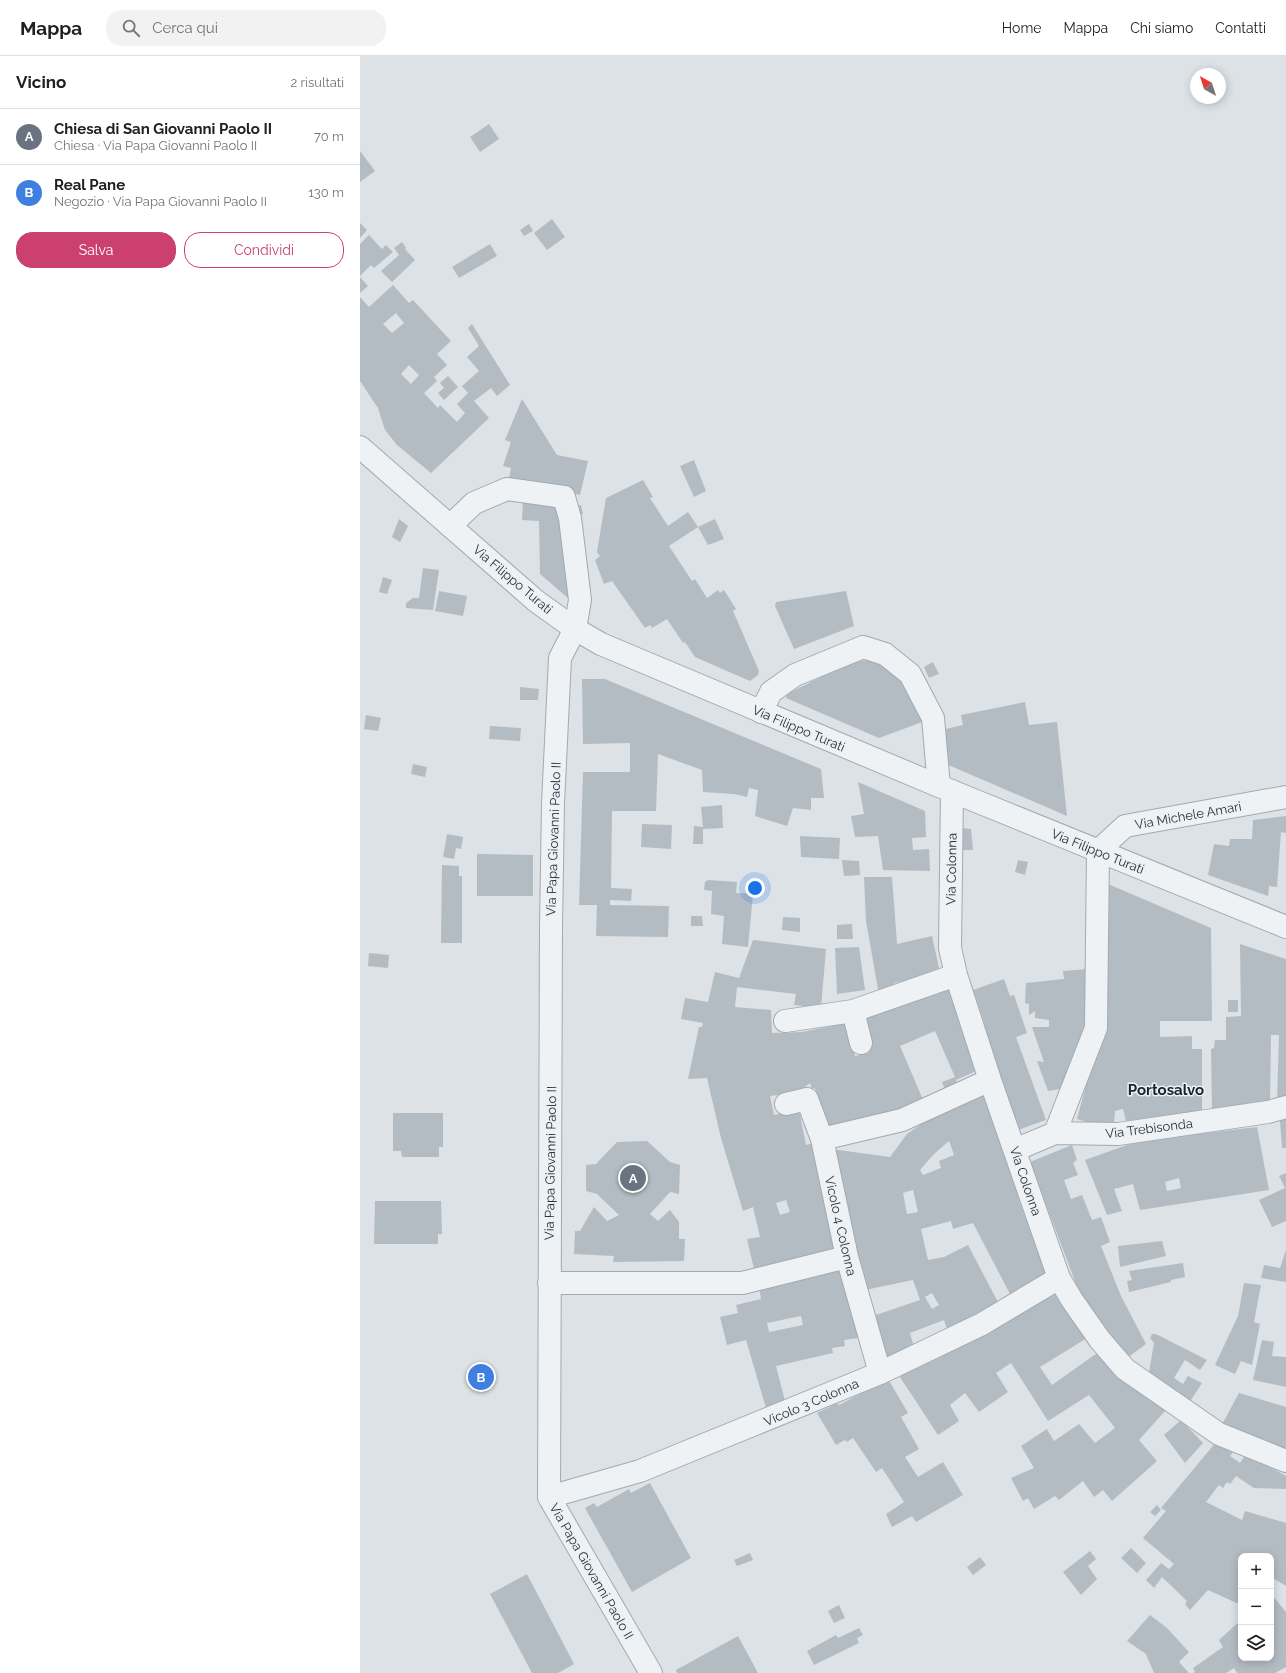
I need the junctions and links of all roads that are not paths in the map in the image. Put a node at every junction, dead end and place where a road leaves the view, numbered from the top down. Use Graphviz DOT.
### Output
graph roads {
  1 [pos="360,447"];
  2 [pos="450,526"];
  3 [pos="575,629"];
  4 [pos="761,712"];
  5 [pos="945,789"];
  6 [pos="1286,797"];
  7 [pos="1098,851"];
  8 [pos="1286,927"];
  9 [pos="956,975"];
  10 [pos="853,1011"];
  11 [pos="785,1021"];
  12 [pos="861,1042"];
  13 [pos="990,1080"];
  14 [pos="786,1104"];
  15 [pos="1286,1107"];
  16 [pos="1055,1133"];
  17 [pos="822,1139"];
  18 [pos="1015,1150"];
  19 [pos="847,1257"];
  20 [pos="1059,1278"];
  21 [pos="549,1283"];
  22 [pos="880,1373"];
  23 [pos="1286,1461"];
  24 [pos="549,1497"];
  25 [pos="651,1673"];
  1 -- 2 [label="street, Via Filippo Turati"];
  2 -- 3 [label="street, Via Filippo Turati"];
  2 -- 3 [label="street, Via Papa Giovanni Paolo II"];
  3 -- 4 [label="street, Via Filippo Turati"];
  3 -- 21 [label="street, Via Papa Giovanni Paolo II"];
  4 -- 5 [label="street, Via Filippo Turati"];
  4 -- 5 [label="street, Via Colonna"];
  5 -- 7 [label="street, Via Filippo Turati"];
  5 -- 9 [label="street, Via Colonna"];
  6 -- 7 [label="street, Via Michele Amari"];
  7 -- 8 [label="street, Via Filippo Turati"];
  7 -- 16 [label="street"];
  9 -- 10 [label="street"];
  9 -- 13 [label="street, Via Colonna"];
  10 -- 11 [label="street"];
  10 -- 12 [label="street"];
  13 -- 17 [label="street"];
  13 -- 18 [label="street, Via Colonna"];
  14 -- 17 [label="street, Vicolo 4 Colonna"];
  15 -- 16 [label="street, Via Trebisonda"];
  16 -- 18 [label="street, Via Trebisonda"];
  17 -- 19 [label="street, Vicolo 4 Colonna"];
  18 -- 20 [label="street, Via Colonna"];
  19 -- 21 [label="street"];
  19 -- 22 [label="street, Vicolo 4 Colonna"];
  20 -- 22 [label="street, Vicolo 3 Colonna"];
  20 -- 23 [label="street, Via Colonna"];
  21 -- 24 [label="street, Via Papa Giovanni Paolo II"];
  22 -- 24 [label="street, Vicolo 3 Colonna"];
  24 -- 25 [label="street, Via Papa Giovanni Paolo II"];
}
